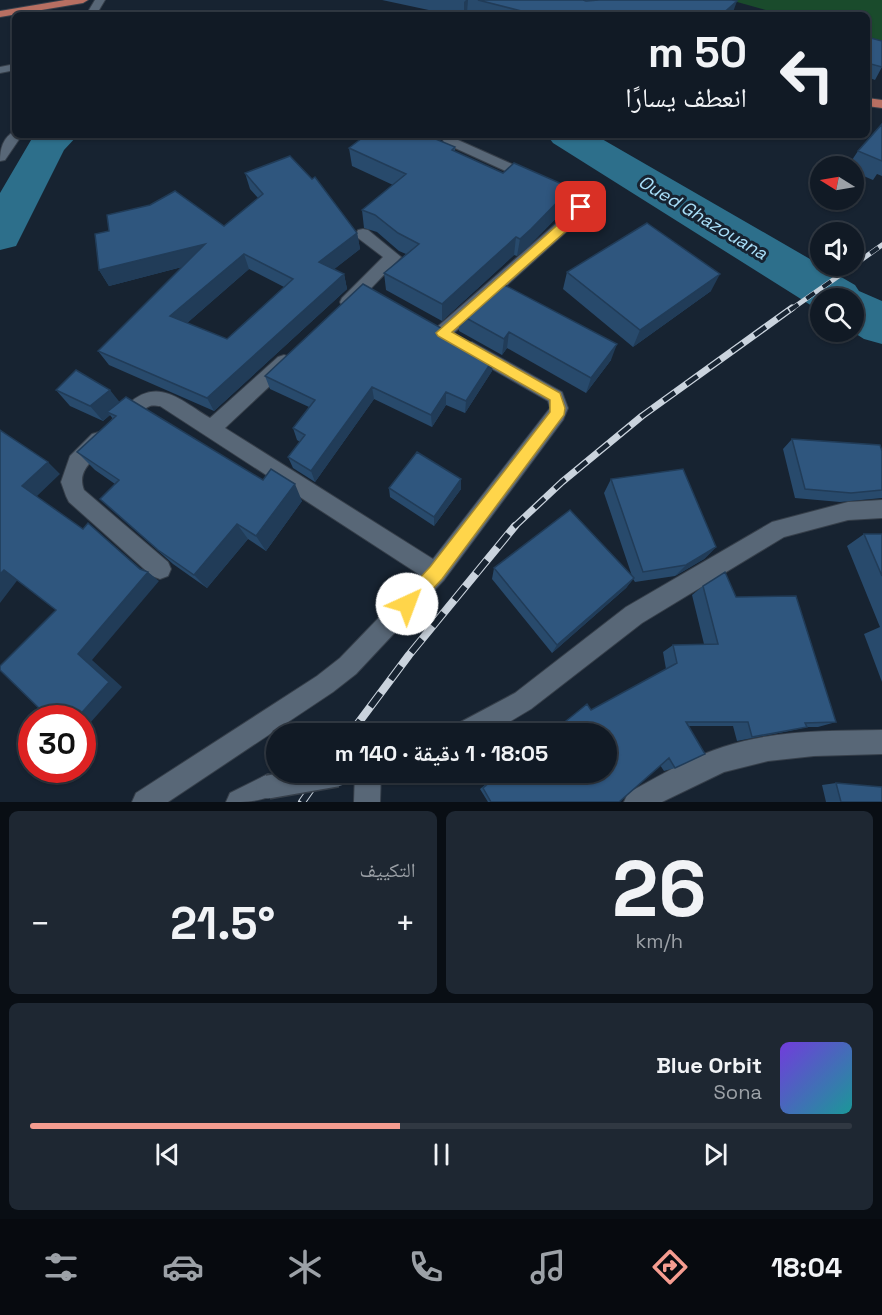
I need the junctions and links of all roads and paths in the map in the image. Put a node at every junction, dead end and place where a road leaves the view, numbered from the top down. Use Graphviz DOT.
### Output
graph roads {
  1 [pos="83,0"];
  2 [pos="0,14"];
  3 [pos="14,138"];
  4 [pos="449,140"];
  5 [pos="0,157"];
  6 [pos="363,234"];
  7 [pos="338,310"];
  8 [pos="296,350"];
  9 [pos="210,430"];
  10 [pos="882,509"];
  11 [pos="160,569"];
  12 [pos="436,573"];
  13 [pos="484,723"];
  14 [pos="882,742"];
  15 [pos="291,783"];
  16 [pos="368,783"];
  17 [pos="145,802"];
  18 [pos="239,802"];
  19 [pos="367,802"];
  20 [pos="637,802"];
  1 -- 2 [label="main road"];
  3 -- 5 [label="street"];
  4 -- 12 [label="street"];
  6 -- 7 [label="street"];
  8 -- 9 [label="street"];
  9 -- 11 [label="street"];
  9 -- 12 [label="street"];
  10 -- 13 [label="street"];
  12 -- 17 [label="street"];
  14 -- 20 [label="street"];
  15 -- 18 [label="street, bridge"];
  16 -- 19 [label="street"];
}
